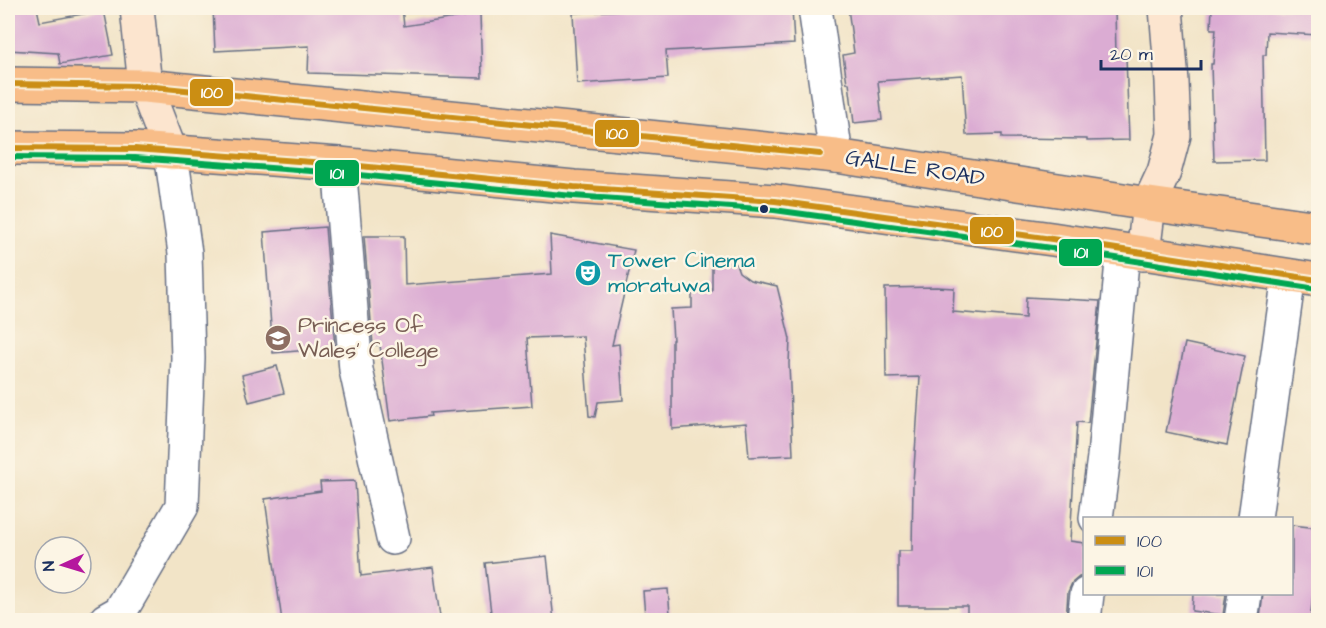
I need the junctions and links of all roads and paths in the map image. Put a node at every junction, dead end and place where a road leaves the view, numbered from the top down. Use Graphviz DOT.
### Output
graph roads {
  1 [pos="137,8"];
  2 [pos="815,8"];
  3 [pos="1166,8"];
  4 [pos="8,84"];
  5 [pos="145,86"];
  6 [pos="8,148"];
  7 [pos="171,153"];
  8 [pos="836,156"];
  9 [pos="339,164"];
  10 [pos="1149,204"];
  11 [pos="1318,228"];
  12 [pos="1133,252"];
  13 [pos="1304,278"];
  14 [pos="1096,517"];
  15 [pos="1256,517"];
  16 [pos="393,538"];
  17 [pos="1087,595"];
  18 [pos="1245,595"];
  19 [pos="106,621"];
  20 [pos="1084,621"];
  21 [pos="1241,621"];
  1 -- 5 [label="street"];
  2 -- 8 [label="street"];
  3 -- 10 [label="street"];
  4 -- 5 [label="highway, GALLE ROAD"];
  5 -- 7 [label="street"];
  5 -- 8 [label="highway, GALLE ROAD"];
  6 -- 7 [label="highway"];
  7 -- 9 [label="highway"];
  7 -- 19 [label="street"];
  8 -- 10 [label="highway, GALLE ROAD"];
  9 -- 12 [label="highway"];
  9 -- 16 [label="street"];
  10 -- 11 [label="highway, GALLE ROAD"];
  10 -- 12 [label="street"];
  12 -- 13 [label="highway"];
  12 -- 14 [label="street"];
  13 -- 15 [label="street"];
  17 -- 20 [label="street"];
  18 -- 21 [label="street"];
}
